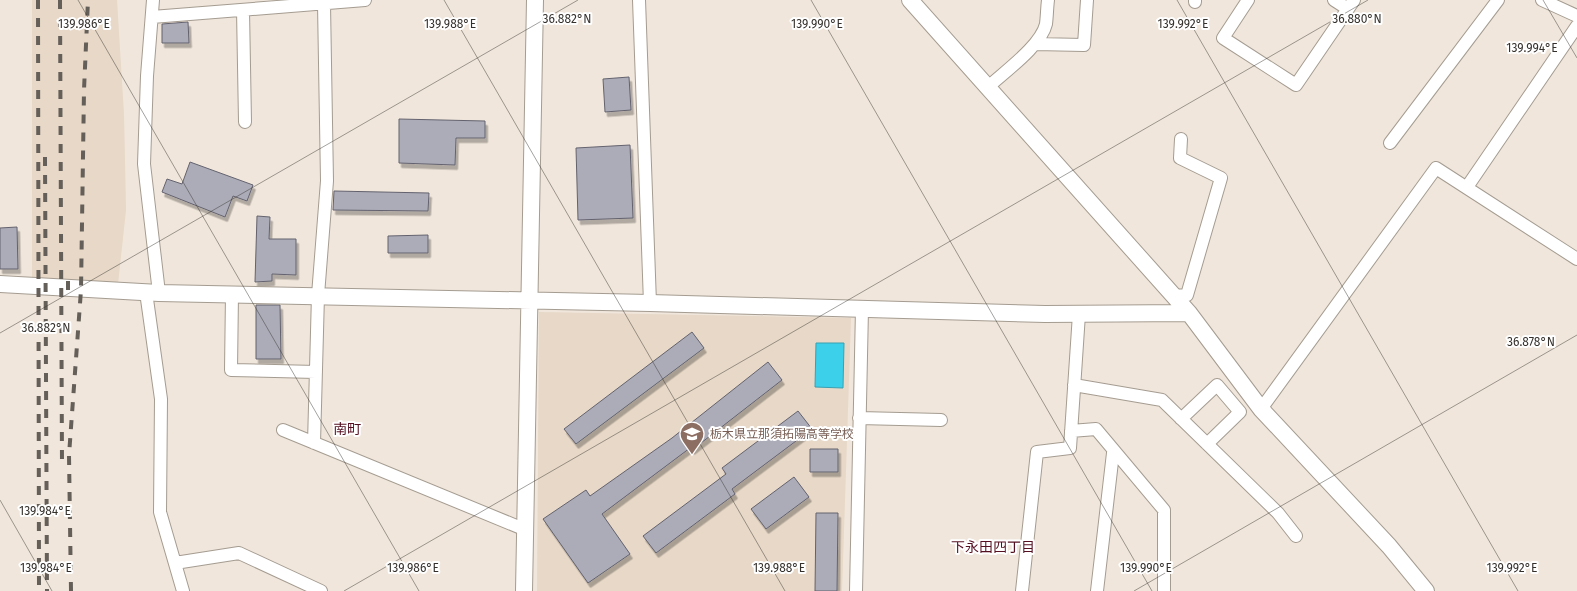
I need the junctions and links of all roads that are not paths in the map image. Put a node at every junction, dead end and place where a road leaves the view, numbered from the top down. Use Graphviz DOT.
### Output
graph roads {
  1 [pos="153,0"];
  2 [pos="365,0"];
  3 [pos="536,0"];
  4 [pos="639,0"];
  5 [pos="910,0"];
  6 [pos="1048,0"];
  7 [pos="1087,0"];
  8 [pos="1248,0"];
  9 [pos="1334,0"];
  10 [pos="1498,0"];
  11 [pos="1542,0"];
  12 [pos="324,4"];
  13 [pos="1351,4"];
  14 [pos="243,10"];
  15 [pos="1577,16"];
  16 [pos="152,17"];
  17 [pos="1577,26"];
  18 [pos="1035,44"];
  19 [pos="987,88"];
  20 [pos="245,122"];
  21 [pos="1181,139"];
  22 [pos="1390,143"];
  23 [pos="1467,186"];
  24 [pos="1577,259"];
  25 [pos="0,284"];
  26 [pos="153,293"];
  27 [pos="232,294"];
  28 [pos="318,295"];
  29 [pos="1174,296"];
  30 [pos="529,301"];
  31 [pos="650,303"];
  32 [pos="862,309"];
  33 [pos="1189,313"];
  34 [pos="1079,314"];
  35 [pos="316,372"];
  36 [pos="1074,385"];
  37 [pos="1260,409"];
  38 [pos="859,418"];
  39 [pos="1181,418"];
  40 [pos="941,420"];
  41 [pos="283,430"];
  42 [pos="1071,431"];
  43 [pos="314,442"];
  44 [pos="1207,444"];
  45 [pos="1113,453"];
  46 [pos="526,530"];
  47 [pos="1296,536"];
  48 [pos="175,563"];
  49 [pos="183,591"];
  50 [pos="321,591"];
  51 [pos="524,591"];
  52 [pos="856,591"];
  53 [pos="1022,591"];
  54 [pos="1097,591"];
  55 [pos="1164,591"];
  56 [pos="1426,591"];
  1 -- 16 [label="street"];
  2 -- 12 [label="street"];
  3 -- 30 [label="street"];
  4 -- 31 [label="street"];
  5 -- 19 [label="street"];
  6 -- 18 [label="street"];
  7 -- 18 [label="street"];
  8 -- 13 [label="street"];
  9 -- 13 [label="street"];
  10 -- 22 [label="street"];
  11 -- 15 [label="street"];
  12 -- 14 [label="street"];
  12 -- 28 [label="street"];
  14 -- 16 [label="street"];
  14 -- 20 [label="street"];
  16 -- 26 [label="street"];
  17 -- 23 [label="street"];
  18 -- 19 [label="street"];
  19 -- 29 [label="street"];
  21 -- 29 [label="street"];
  23 -- 24 [label="street"];
  23 -- 37 [label="street"];
  25 -- 26 [label="street"];
  26 -- 27 [label="street"];
  26 -- 48 [label="street"];
  27 -- 28 [label="street"];
  27 -- 35 [label="street"];
  28 -- 30 [label="street"];
  28 -- 35 [label="street"];
  29 -- 33 [label="street"];
  30 -- 31 [label="street"];
  30 -- 46 [label="street"];
  31 -- 32 [label="street"];
  32 -- 34 [label="street"];
  32 -- 38 [label="street"];
  33 -- 34 [label="street"];
  33 -- 37 [label="street"];
  34 -- 36 [label="street"];
  35 -- 43 [label="street"];
  36 -- 39 [label="street"];
  36 -- 42 [label="street"];
  37 -- 56 [label="street"];
  38 -- 40 [label="street"];
  38 -- 52 [label="street"];
  39 -- 44 [label="street"];
  39 -- 44 [label="street"];
  41 -- 43 [label="street"];
  42 -- 45 [label="street"];
  42 -- 53 [label="street"];
  43 -- 46 [label="street"];
  44 -- 47 [label="street"];
  45 -- 54 [label="street"];
  45 -- 55 [label="street"];
  46 -- 51 [label="street"];
  48 -- 49 [label="street"];
  48 -- 50 [label="street"];
}
